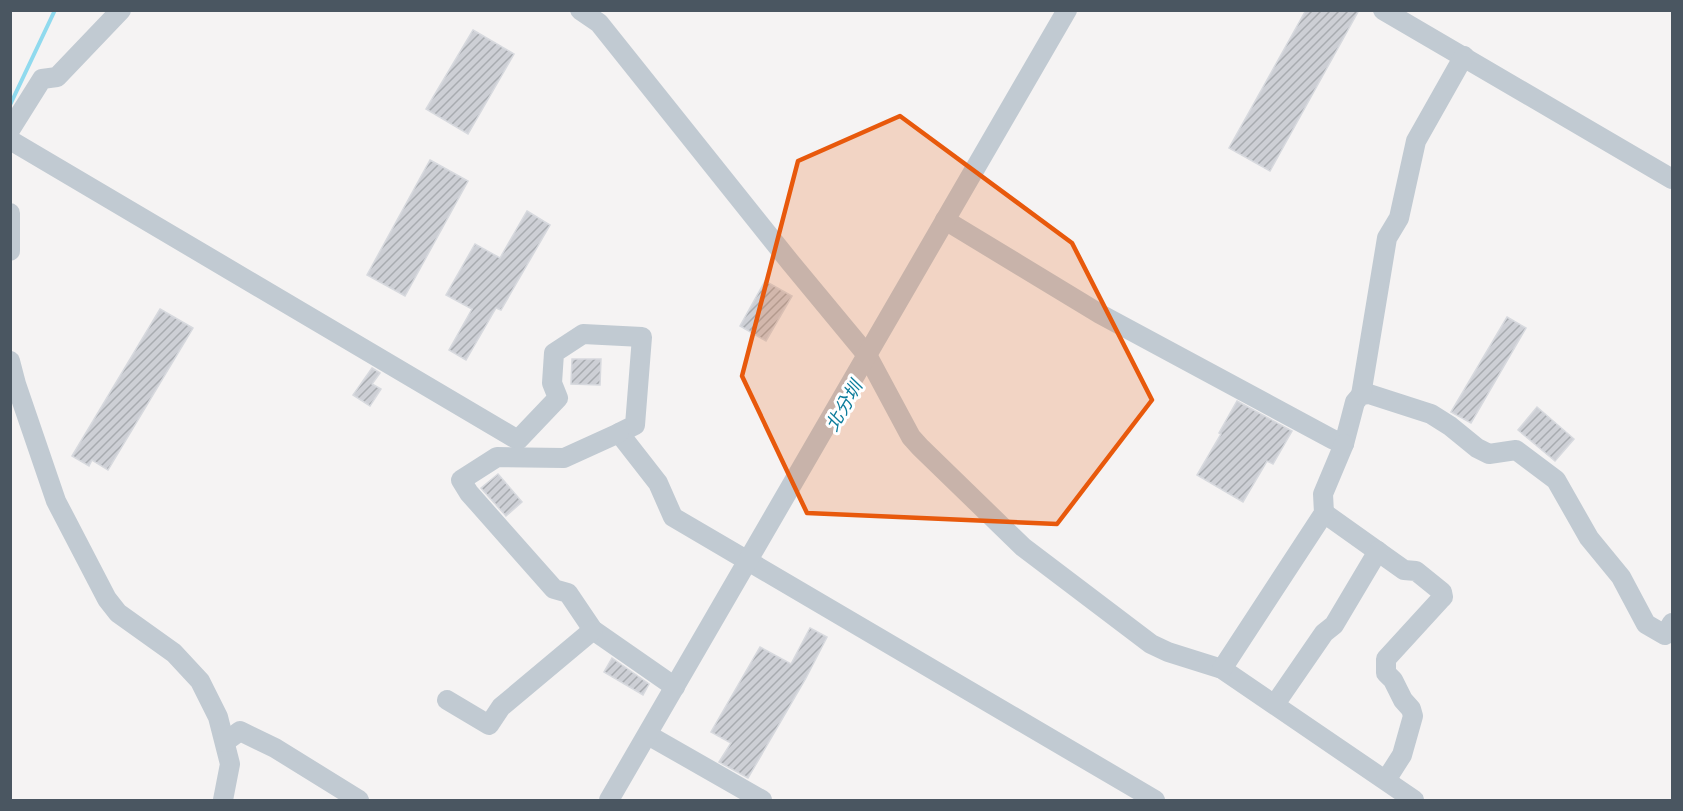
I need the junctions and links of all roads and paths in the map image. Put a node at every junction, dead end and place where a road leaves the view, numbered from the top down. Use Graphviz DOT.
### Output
graph roads {
  1 [pos="121,10"];
  2 [pos="580,10"];
  3 [pos="1067,10"];
  4 [pos="1383,10"];
  5 [pos="1464,56"];
  6 [pos="10,130"];
  7 [pos="10,140"];
  8 [pos="1672,179"];
  9 [pos="10,213"];
  10 [pos="951,223"];
  11 [pos="10,251"];
  12 [pos="867,355"];
  13 [pos="10,361"];
  14 [pos="1361,395"];
  15 [pos="619,433"];
  16 [pos="518,440"];
  17 [pos="1344,444"];
  18 [pos="497,457"];
  19 [pos="1324,513"];
  20 [pos="1378,551"];
  21 [pos="754,566"];
  22 [pos="593,630"];
  23 [pos="1670,632"];
  24 [pos="1222,669"];
  25 [pos="675,687"];
  26 [pos="447,700"];
  27 [pos="1275,704"];
  28 [pos="654,739"];
  29 [pos="225,742"];
  30 [pos="1386,780"];
  31 [pos="223,801"];
  32 [pos="359,801"];
  33 [pos="609,801"];
  34 [pos="762,801"];
  35 [pos="1155,801"];
  36 [pos="1414,801"];
  1 -- 6 [label="street"];
  2 -- 12 [label="street"];
  3 -- 10 [label="street"];
  4 -- 5 [label="street"];
  5 -- 8 [label="street"];
  5 -- 14 [label="street"];
  7 -- 16 [label="street"];
  9 -- 11 [label="street"];
  10 -- 12 [label="street"];
  10 -- 17 [label="street"];
  12 -- 21 [label="street"];
  12 -- 24 [label="street"];
  13 -- 29 [label="street"];
  14 -- 17 [label="street"];
  14 -- 23 [label="street"];
  15 -- 16 [label="street"];
  15 -- 18 [label="street"];
  15 -- 21 [label="street"];
  16 -- 18 [label="street"];
  17 -- 19 [label="street"];
  18 -- 22 [label="street"];
  19 -- 20 [label="street"];
  19 -- 24 [label="street"];
  20 -- 27 [label="street"];
  20 -- 30 [label="street"];
  21 -- 25 [label="street"];
  21 -- 35 [label="street"];
  22 -- 25 [label="street"];
  22 -- 26 [label="street"];
  24 -- 27 [label="street"];
  25 -- 28 [label="street"];
  27 -- 30 [label="street"];
  28 -- 33 [label="street"];
  28 -- 34 [label="street"];
  29 -- 31 [label="street"];
  29 -- 32 [label="street"];
  30 -- 36 [label="street"];
}
